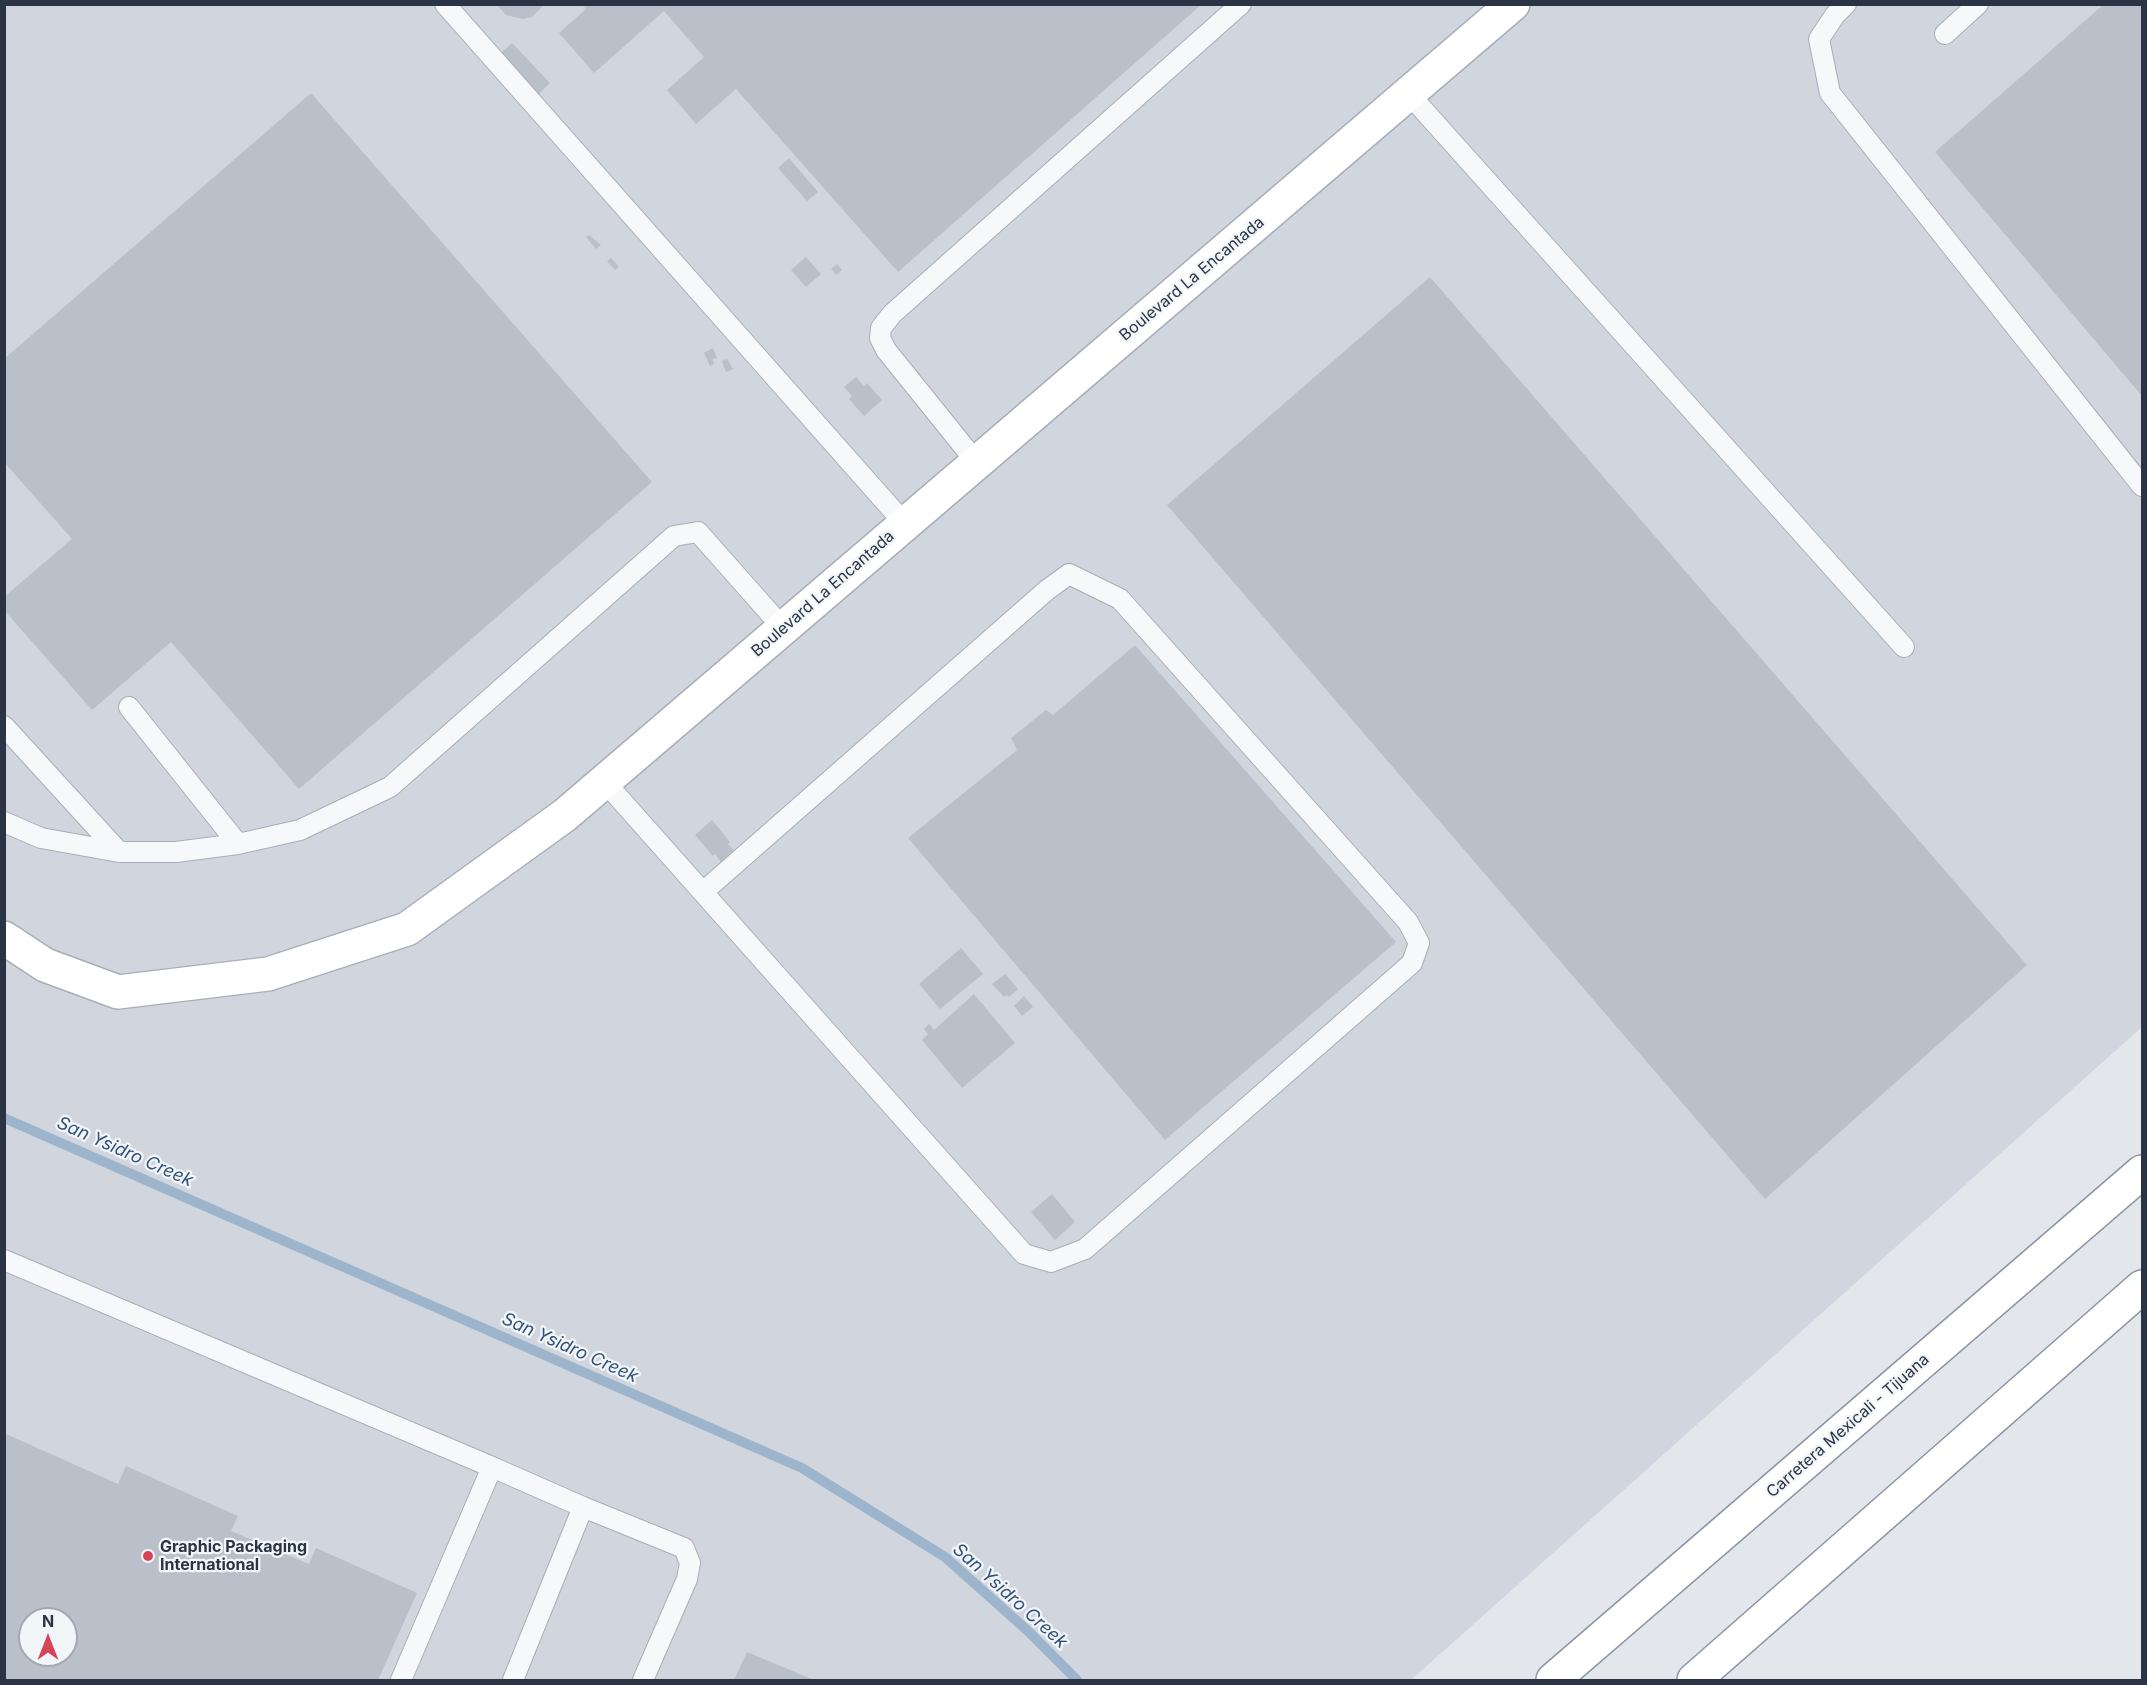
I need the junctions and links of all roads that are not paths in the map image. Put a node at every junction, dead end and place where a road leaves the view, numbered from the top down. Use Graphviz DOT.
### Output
graph roads {
  1 [pos="445,4"];
  2 [pos="1241,4"];
  3 [pos="1846,4"];
  4 [pos="1978,4"];
  5 [pos="1501,9"];
  6 [pos="1945,34"];
  7 [pos="1409,94"];
  8 [pos="977,463"];
  9 [pos="2142,486"];
  10 [pos="905,524"];
  11 [pos="783,628"];
  12 [pos="1904,647"];
  13 [pos="129,707"];
  14 [pos="4,726"];
  15 [pos="604,781"];
  16 [pos="4,822"];
  17 [pos="238,844"];
  18 [pos="119,852"];
  19 [pos="703,892"];
  20 [pos="4,938"];
  21 [pos="4,961"];
  22 [pos="45,965"];
  23 [pos="2142,1172"];
  24 [pos="4,1260"];
  25 [pos="2142,1287"];
  26 [pos="492,1467"];
  27 [pos="583,1507"];
  28 [pos="401,1680"];
  29 [pos="513,1680"];
  30 [pos="643,1680"];
  31 [pos="1553,1680"];
  32 [pos="1695,1680"];
  1 -- 10 [label="lane"];
  2 -- 8 [label="lane"];
  3 -- 9 [label="lane"];
  4 -- 6 [label="lane"];
  5 -- 7 [label="main road, Boulevard La Encantada"];
  7 -- 8 [label="main road, Boulevard La Encantada"];
  7 -- 12 [label="lane"];
  8 -- 10 [label="main road, Boulevard La Encantada"];
  10 -- 11 [label="main road, Boulevard La Encantada"];
  11 -- 15 [label="main road, Boulevard La Encantada"];
  11 -- 17 [label="lane"];
  13 -- 17 [label="lane"];
  14 -- 18 [label="lane"];
  15 -- 19 [label="lane"];
  15 -- 22 [label="main road, Boulevard La Encantada"];
  16 -- 18 [label="lane"];
  17 -- 18 [label="lane"];
  19 -- 19 [label="lane"];
  20 -- 22 [label="main road, Boulevard La Encantada"];
  21 -- 22 [label="main road, Boulevard La Encantada"];
  23 -- 31 [label="main road, Carretera Mexicali - Tijuana"];
  24 -- 26 [label="lane"];
  25 -- 32 [label="main road"];
  26 -- 27 [label="lane"];
  26 -- 28 [label="lane"];
  27 -- 29 [label="lane"];
  27 -- 30 [label="lane"];
}
